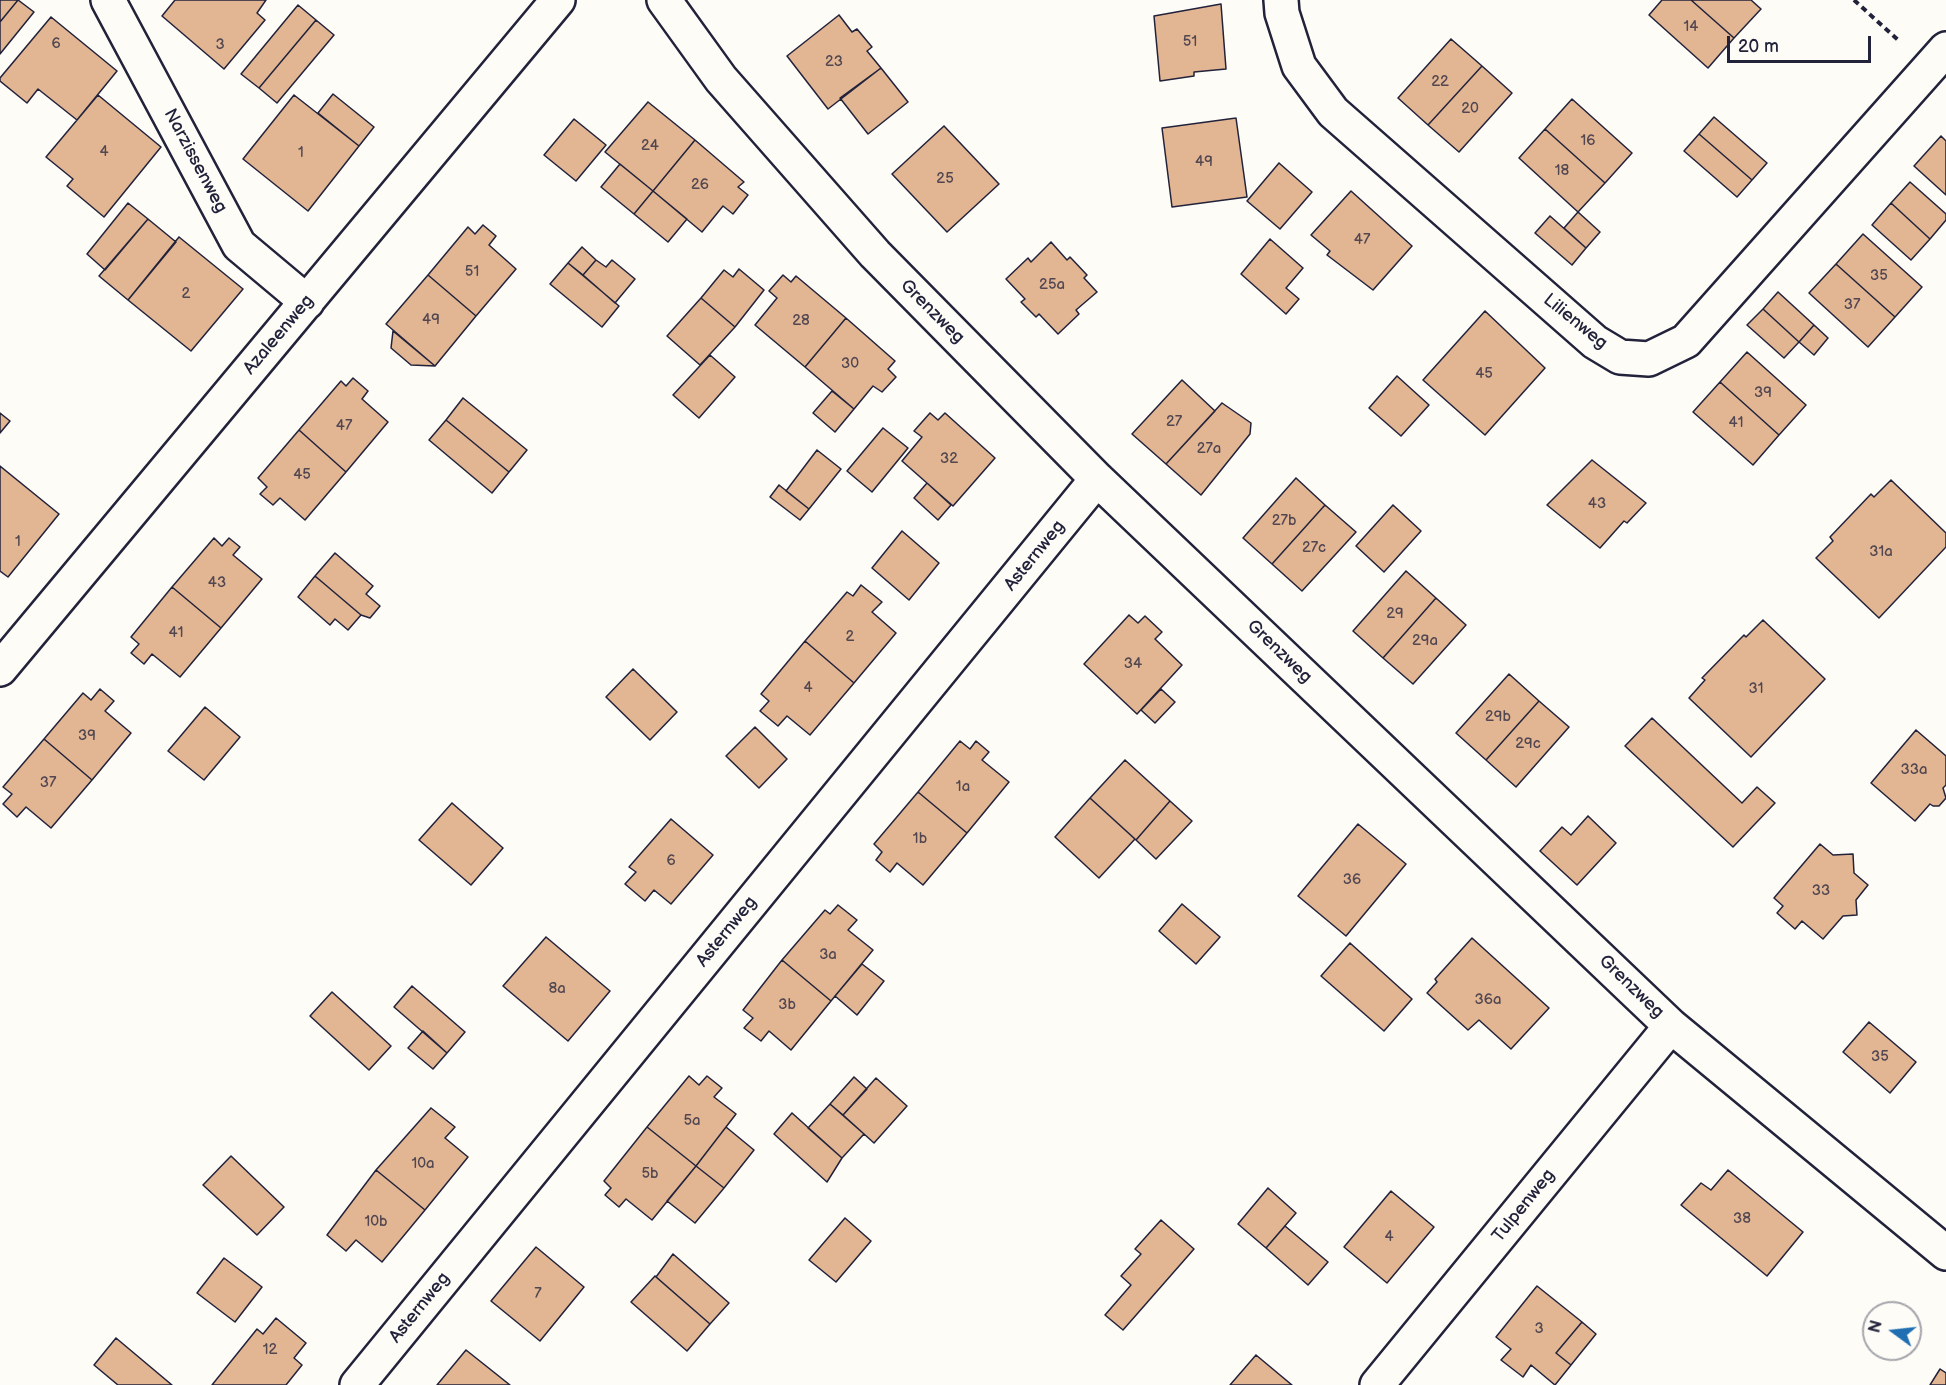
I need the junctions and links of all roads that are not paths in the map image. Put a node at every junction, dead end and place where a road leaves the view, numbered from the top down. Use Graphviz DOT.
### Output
graph roads {
  1 [pos="108,0"];
  2 [pos="558,0"];
  3 [pos="664,0"];
  4 [pos="1281,0"];
  5 [pos="1938,59"];
  6 [pos="307,302"];
  7 [pos="1097,479"];
  8 [pos="2,663"];
  9 [pos="1671,1026"];
  10 [pos="1946,1253"];
  11 [pos="357,1385"];
  12 [pos="1377,1385"];
  1 -- 6 [label="street, Narzissenweg"];
  2 -- 6 [label="street, Azaleenweg"];
  3 -- 7 [label="street, Grenzweg"];
  4 -- 5 [label="street, Lilienweg"];
  6 -- 8 [label="street, Azaleenweg"];
  7 -- 9 [label="street, Grenzweg"];
  7 -- 11 [label="street, Asternweg"];
  9 -- 10 [label="street, Grenzweg"];
  9 -- 12 [label="street, Tulpenweg"];
}
